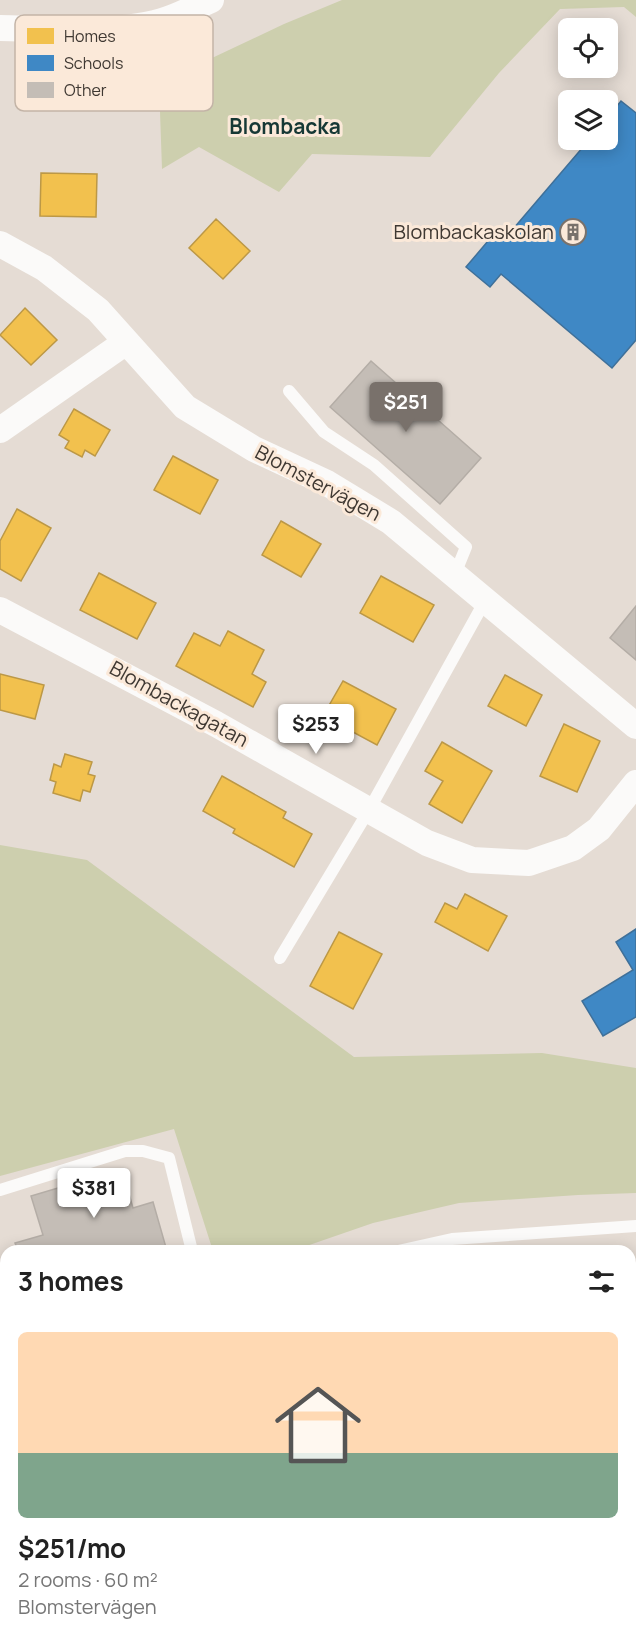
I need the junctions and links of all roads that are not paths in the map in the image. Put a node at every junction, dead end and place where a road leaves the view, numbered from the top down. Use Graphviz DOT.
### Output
graph roads {
  1 [pos="211,0"];
  2 [pos="177,15"];
  3 [pos="0,28"];
  4 [pos="15,28"];
  5 [pos="0,244"];
  6 [pos="126,342"];
  7 [pos="289,391"];
  8 [pos="0,430"];
  9 [pos="455,574"];
  10 [pos="486,600"];
  11 [pos="0,610"];
  12 [pos="636,726"];
  13 [pos="636,783"];
  14 [pos="369,810"];
  15 [pos="280,958"];
  16 [pos="0,1190"];
  17 [pos="636,1226"];
  18 [pos="191,1245"];
  19 [pos="425,1245"];
  1 -- 2 [label="street"];
  3 -- 4 [label="street"];
  5 -- 6 [label="street, Blomstervägen"];
  6 -- 8 [label="street"];
  6 -- 9 [label="street, Blomstervägen"];
  7 -- 9 [label="lane"];
  9 -- 10 [label="street, Blomstervägen"];
  10 -- 12 [label="street, Blomstervägen"];
  10 -- 14 [label="lane"];
  11 -- 14 [label="street, Blombackagatan"];
  13 -- 14 [label="street, Blombackagatan"];
  14 -- 15 [label="lane"];
  16 -- 18 [label="lane"];
  17 -- 19 [label="lane"];
}
